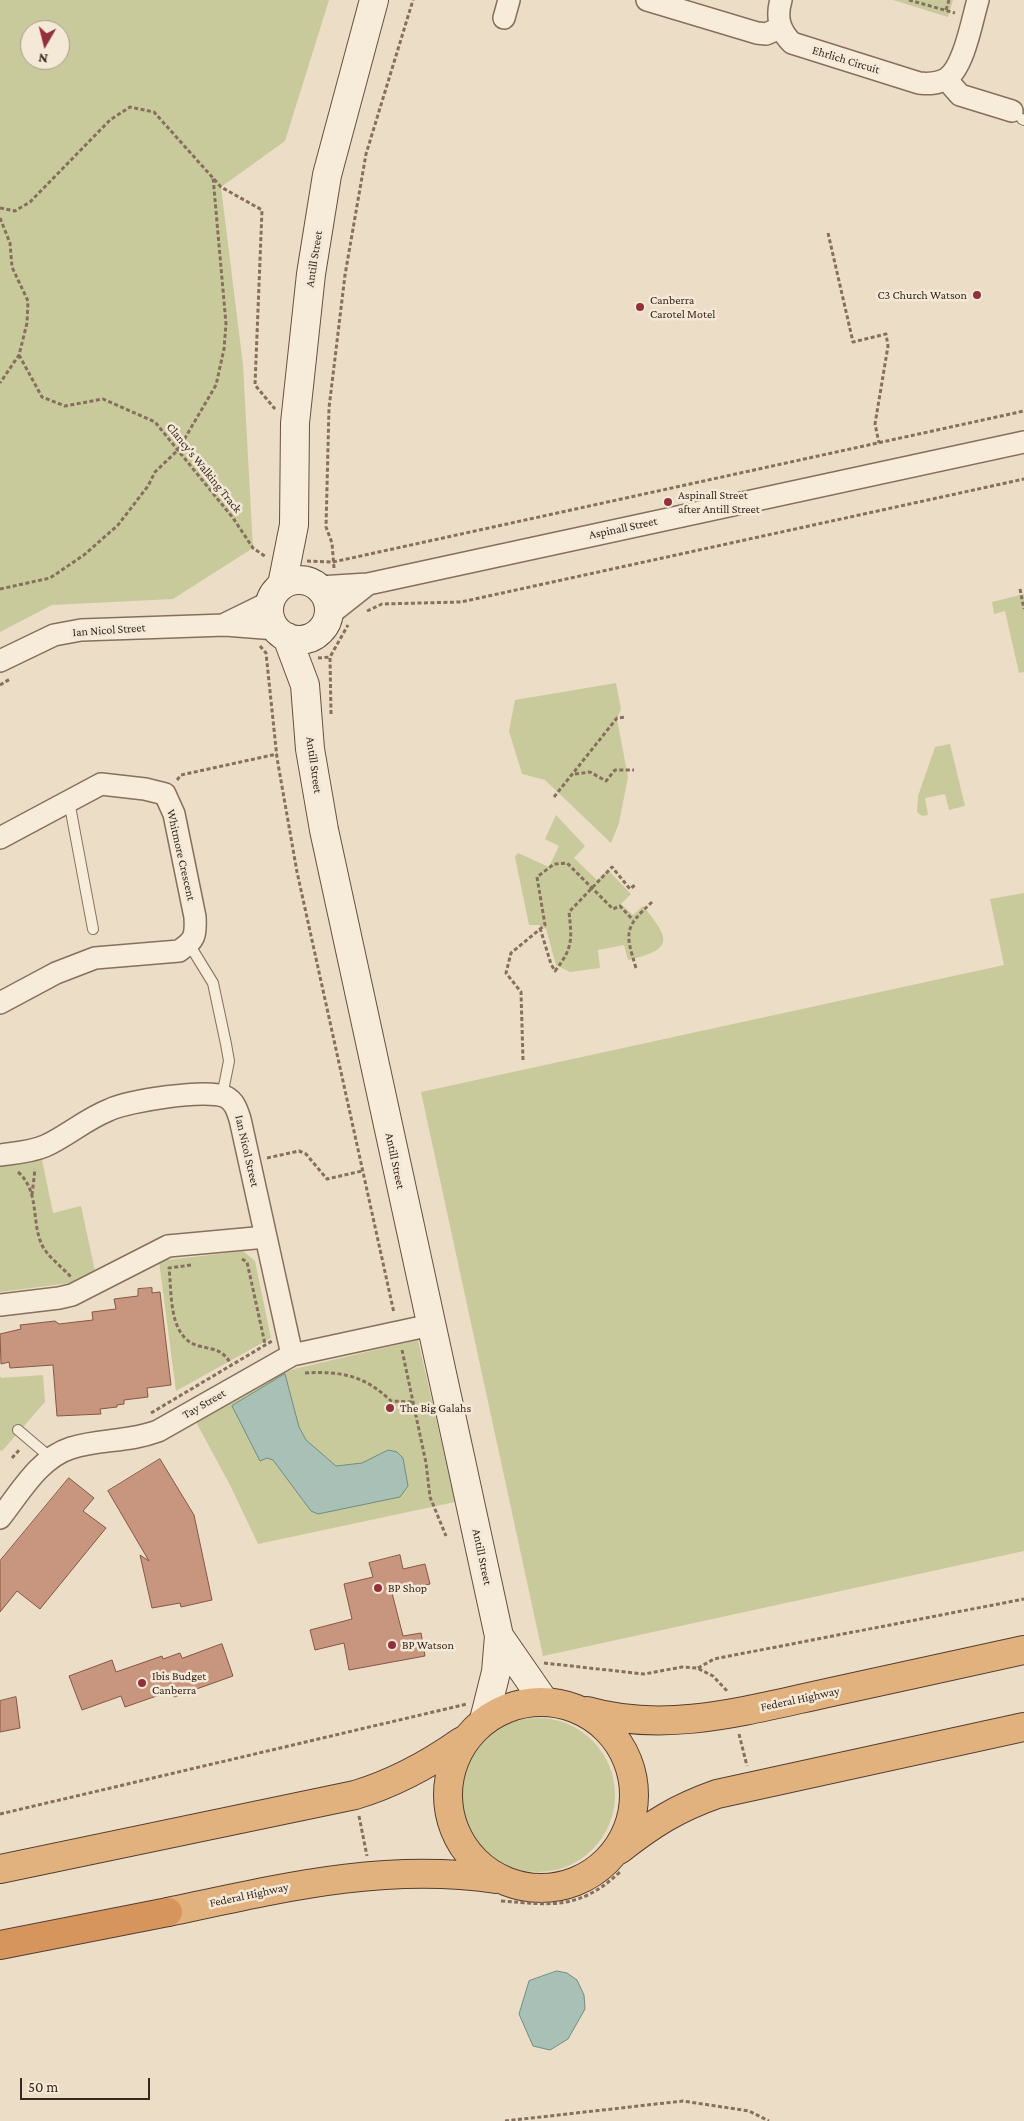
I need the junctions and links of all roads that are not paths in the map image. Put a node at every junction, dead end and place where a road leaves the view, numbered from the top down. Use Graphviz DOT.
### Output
graph roads {
  1 [pos="374,0"];
  2 [pos="647,0"];
  3 [pos="781,0"];
  4 [pos="975,9"];
  5 [pos="780,28"];
  6 [pos="946,79"];
  7 [pos="1019,117"];
  8 [pos="1024,442"];
  9 [pos="294,524"];
  10 [pos="274,582"];
  11 [pos="368,584"];
  12 [pos="316,585"];
  13 [pos="334,622"];
  14 [pos="225,625"];
  15 [pos="272,636"];
  16 [pos="0,661"];
  17 [pos="305,685"];
  18 [pos="69,800"];
  19 [pos="0,838"];
  20 [pos="93,929"];
  21 [pos="188,944"];
  22 [pos="0,1003"];
  23 [pos="222,1096"];
  24 [pos="0,1155"];
  25 [pos="266,1236"];
  26 [pos="0,1305"];
  27 [pos="431,1325"];
  28 [pos="294,1364"];
  29 [pos="18,1430"];
  30 [pos="51,1458"];
  31 [pos="0,1518"];
  32 [pos="499,1636"];
  33 [pos="1024,1650"];
  34 [pos="544,1701"];
  35 [pos="574,1707"];
  36 [pos="474,1721"];
  37 [pos="1024,1727"];
  38 [pos="619,1860"];
  39 [pos="0,1869"];
  40 [pos="496,1889"];
  41 [pos="0,1946"];
  1 -- 9 [label="main road, Antill Street"];
  2 -- 5 [label="street"];
  3 -- 5 [label="street"];
  4 -- 6 [label="street"];
  5 -- 6 [label="street, Ehrlich Circuit"];
  6 -- 7 [label="street"];
  8 -- 11 [label="street, Aspinall Street"];
  9 -- 10 [label="main road, Antill Street"];
  9 -- 12 [label="main road, Antill Street"];
  10 -- 12 [label="main road"];
  10 -- 14 [label="street, Ian Nicol Street"];
  10 -- 15 [label="main road"];
  11 -- 12 [label="street, Aspinall Street"];
  11 -- 13 [label="street, Aspinall Street"];
  12 -- 13 [label="main road"];
  13 -- 15 [label="main road"];
  13 -- 17 [label="main road, Antill Street"];
  14 -- 15 [label="street, Ian Nicol Street"];
  14 -- 16 [label="street, Ian Nicol Street"];
  15 -- 17 [label="main road, Antill Street"];
  17 -- 27 [label="main road, Antill Street"];
  18 -- 19 [label="street, Whitmore Crescent"];
  18 -- 20 [label="lane"];
  18 -- 21 [label="street, Whitmore Crescent"];
  21 -- 22 [label="street"];
  21 -- 23 [label="lane"];
  23 -- 24 [label="street"];
  23 -- 25 [label="street, Ian Nicol Street"];
  25 -- 26 [label="street"];
  25 -- 28 [label="street, Ian Nicol Street"];
  27 -- 28 [label="street, Tay Street"];
  27 -- 32 [label="main road, Antill Street"];
  28 -- 30 [label="street, Tay Street"];
  29 -- 30 [label="lane"];
  30 -- 31 [label="street, Tay Street"];
  32 -- 34 [label="main road, Antill Street"];
  32 -- 36 [label="main road, Antill Street"];
  33 -- 35 [label="highway, Federal Highway"];
  34 -- 35 [label="highway"];
  34 -- 36 [label="highway"];
  35 -- 38 [label="highway"];
  36 -- 39 [label="highway"];
  36 -- 40 [label="highway"];
  37 -- 38 [label="highway"];
  38 -- 40 [label="highway"];
  40 -- 41 [label="highway, Federal Highway"];
}
